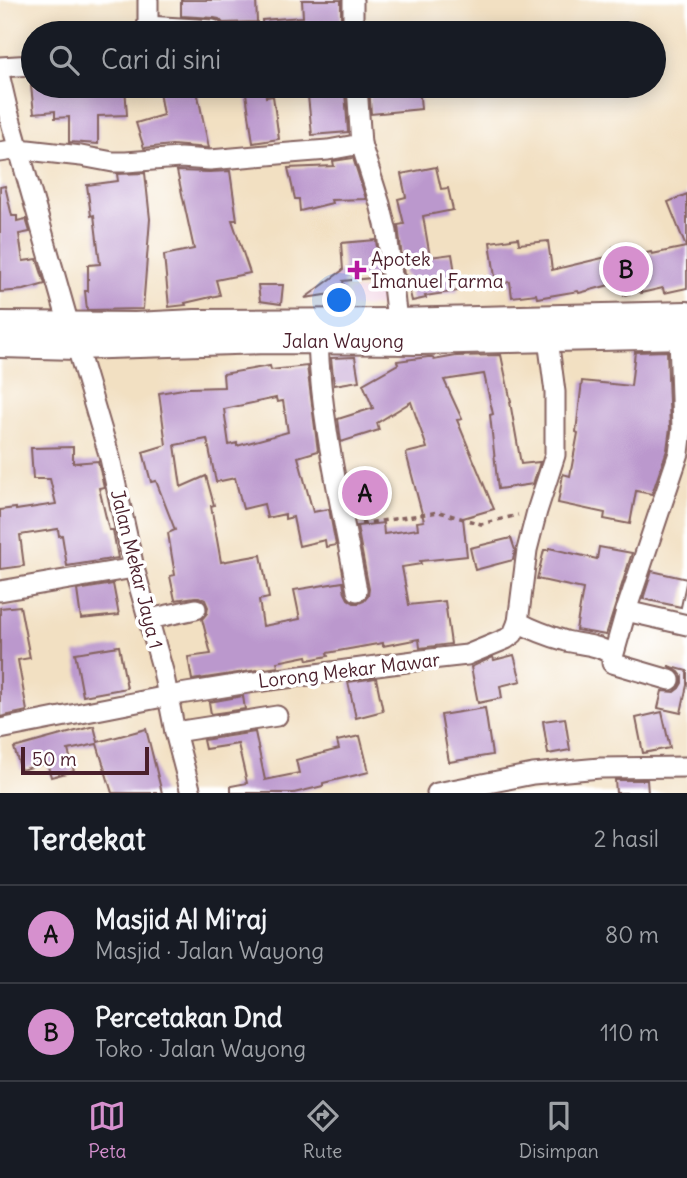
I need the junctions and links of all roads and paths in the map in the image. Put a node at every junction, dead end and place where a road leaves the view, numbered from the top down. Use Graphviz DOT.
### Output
graph roads {
  1 [pos="148,0"];
  2 [pos="353,0"];
  3 [pos="148,21"];
  4 [pos="353,21"];
  5 [pos="21,65"];
  6 [pos="0,66"];
  7 [pos="0,78"];
  8 [pos="358,98"];
  9 [pos="361,144"];
  10 [pos="9,150"];
  11 [pos="397,321"];
  12 [pos="0,324"];
  13 [pos="647,326"];
  14 [pos="684,329"];
  15 [pos="73,336"];
  16 [pos="548,339"];
  17 [pos="318,341"];
  18 [pos="0,345"];
  19 [pos="537,511"];
  20 [pos="345,525"];
  21 [pos="134,568"];
  22 [pos="0,591"];
  23 [pos="357,591"];
  24 [pos="196,610"];
  25 [pos="626,611"];
  26 [pos="149,619"];
  27 [pos="518,622"];
  28 [pos="687,625"];
  29 [pos="613,657"];
  30 [pos="670,680"];
  31 [pos="167,696"];
  32 [pos="277,716"];
  33 [pos="0,729"];
  34 [pos="175,732"];
  35 [pos="687,767"];
  36 [pos="191,793"];
  37 [pos="436,793"];
  1 -- 3 [label="street"];
  2 -- 4 [label="street"];
  5 -- 6 [label="street"];
  7 -- 10 [label="street, Jalan Mekar Jaya 1"];
  8 -- 9 [label="street"];
  9 -- 10 [label="street"];
  9 -- 11 [label="street"];
  10 -- 15 [label="street, Jalan Mekar Jaya 1"];
  11 -- 13 [label="street, Jalan Wayong"];
  11 -- 15 [label="street, Jalan Wayong"];
  12 -- 15 [label="street, Jalan Wayong"];
  13 -- 14 [label="street, Jalan Wayong"];
  13 -- 16 [label="street, Jalan Wayong"];
  14 -- 25 [label="street"];
  15 -- 17 [label="street, Jalan Wayong"];
  15 -- 18 [label="street, Jalan Wayong"];
  15 -- 21 [label="street, Jalan Mekar Jaya 1"];
  16 -- 17 [label="street, Jalan Wayong"];
  16 -- 19 [label="street"];
  17 -- 20 [label="street"];
  19 -- 20 [label="path"];
  19 -- 27 [label="street"];
  20 -- 23 [label="street"];
  21 -- 22 [label="street"];
  21 -- 26 [label="street, Jalan Mekar Jaya 1"];
  24 -- 26 [label="street"];
  25 -- 28 [label="street"];
  25 -- 29 [label="street"];
  26 -- 31 [label="street, Jalan Mekar Jaya 1"];
  27 -- 29 [label="street"];
  27 -- 31 [label="street, Lorong Mekar Mawar"];
  29 -- 30 [label="street"];
  31 -- 33 [label="street, Lorong Mekar Mawar"];
  31 -- 34 [label="street, Jalan Mekar Jaya 1"];
  32 -- 34 [label="street"];
  34 -- 36 [label="street, Jalan Mekar Jaya 1"];
  35 -- 37 [label="street"];
}
